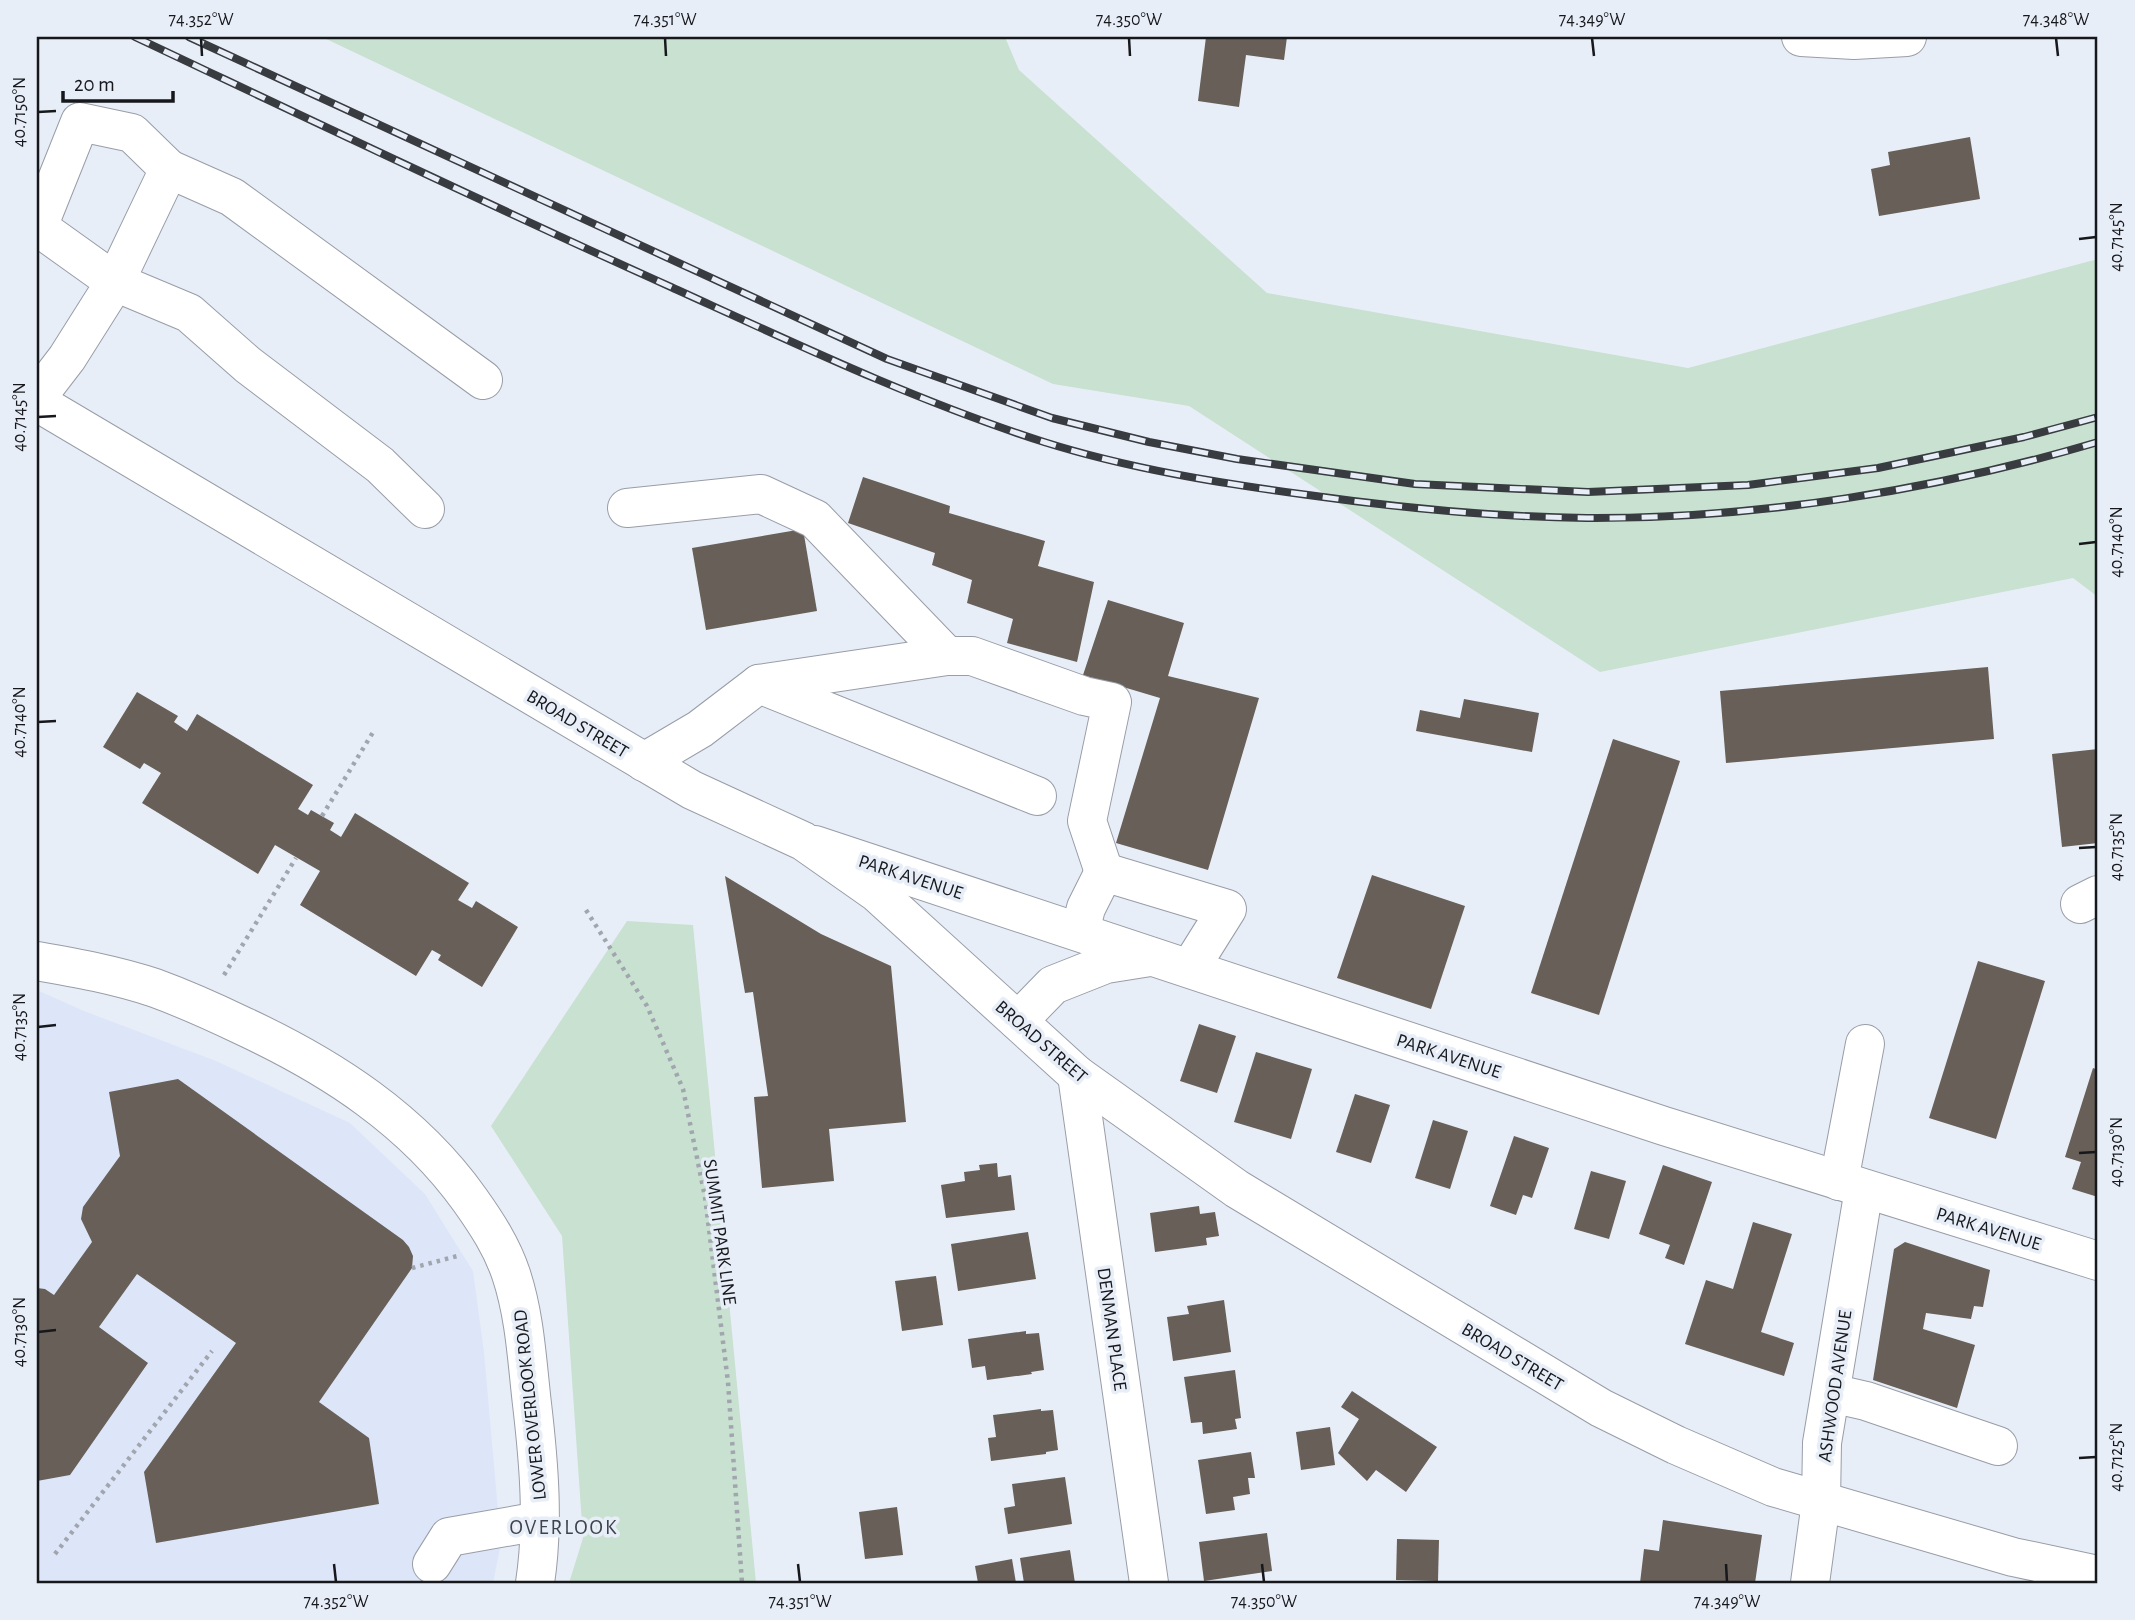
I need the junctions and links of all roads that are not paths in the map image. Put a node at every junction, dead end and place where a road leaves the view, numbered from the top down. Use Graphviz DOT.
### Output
graph roads {
  1 [pos="1801,37"];
  2 [pos="1907,37"];
  3 [pos="169,169"];
  4 [pos="115,282"];
  5 [pos="483,380"];
  6 [pos="37,400"];
  7 [pos="627,508"];
  8 [pos="425,509"];
  9 [pos="947,656"];
  10 [pos="759,684"];
  11 [pos="644,762"];
  12 [pos="1037,796"];
  13 [pos="803,841"];
  14 [pos="1104,872"];
  15 [pos="1080,932"];
  16 [pos="37,961"];
  17 [pos="1172,962"];
  18 [pos="1018,1021"];
  19 [pos="1865,1044"];
  20 [pos="1077,1075"];
  21 [pos="1852,1185"];
  22 [pos="2098,1261"];
  23 [pos="1831,1393"];
  24 [pos="1998,1446"];
  25 [pos="1821,1502"];
  26 [pos="540,1521"];
  27 [pos="432,1564"];
  28 [pos="2098,1575"];
  29 [pos="535,1583"];
  30 [pos="1149,1583"];
  31 [pos="1810,1583"];
  1 -- 2 [label="street"];
  3 -- 4 [label="street"];
  3 -- 4 [label="street"];
  3 -- 5 [label="street"];
  4 -- 6 [label="street"];
  4 -- 8 [label="street"];
  6 -- 11 [label="street, BROAD STREET"];
  7 -- 9 [label="street"];
  9 -- 10 [label="street"];
  9 -- 14 [label="street"];
  10 -- 11 [label="street"];
  10 -- 12 [label="street"];
  11 -- 13 [label="street, BROAD STREET"];
  13 -- 15 [label="street, PARK AVENUE"];
  13 -- 18 [label="street, BROAD STREET"];
  14 -- 15 [label="street"];
  14 -- 17 [label="street"];
  15 -- 17 [label="street, PARK AVENUE"];
  16 -- 26 [label="street, LOWER OVERLOOK ROAD"];
  17 -- 18 [label="street"];
  17 -- 21 [label="street, PARK AVENUE"];
  18 -- 20 [label="street, BROAD STREET"];
  19 -- 21 [label="street, ASHWOOD AVENUE"];
  20 -- 25 [label="street, BROAD STREET"];
  20 -- 30 [label="street, DENMAN PLACE"];
  21 -- 22 [label="street, PARK AVENUE"];
  21 -- 23 [label="street, ASHWOOD AVENUE"];
  23 -- 24 [label="street"];
  23 -- 25 [label="street, ASHWOOD AVENUE"];
  25 -- 28 [label="street, BROAD STREET"];
  25 -- 31 [label="street, ASHWOOD AVENUE"];
  26 -- 27 [label="street"];
  26 -- 29 [label="street, LOWER OVERLOOK ROAD"];
}
